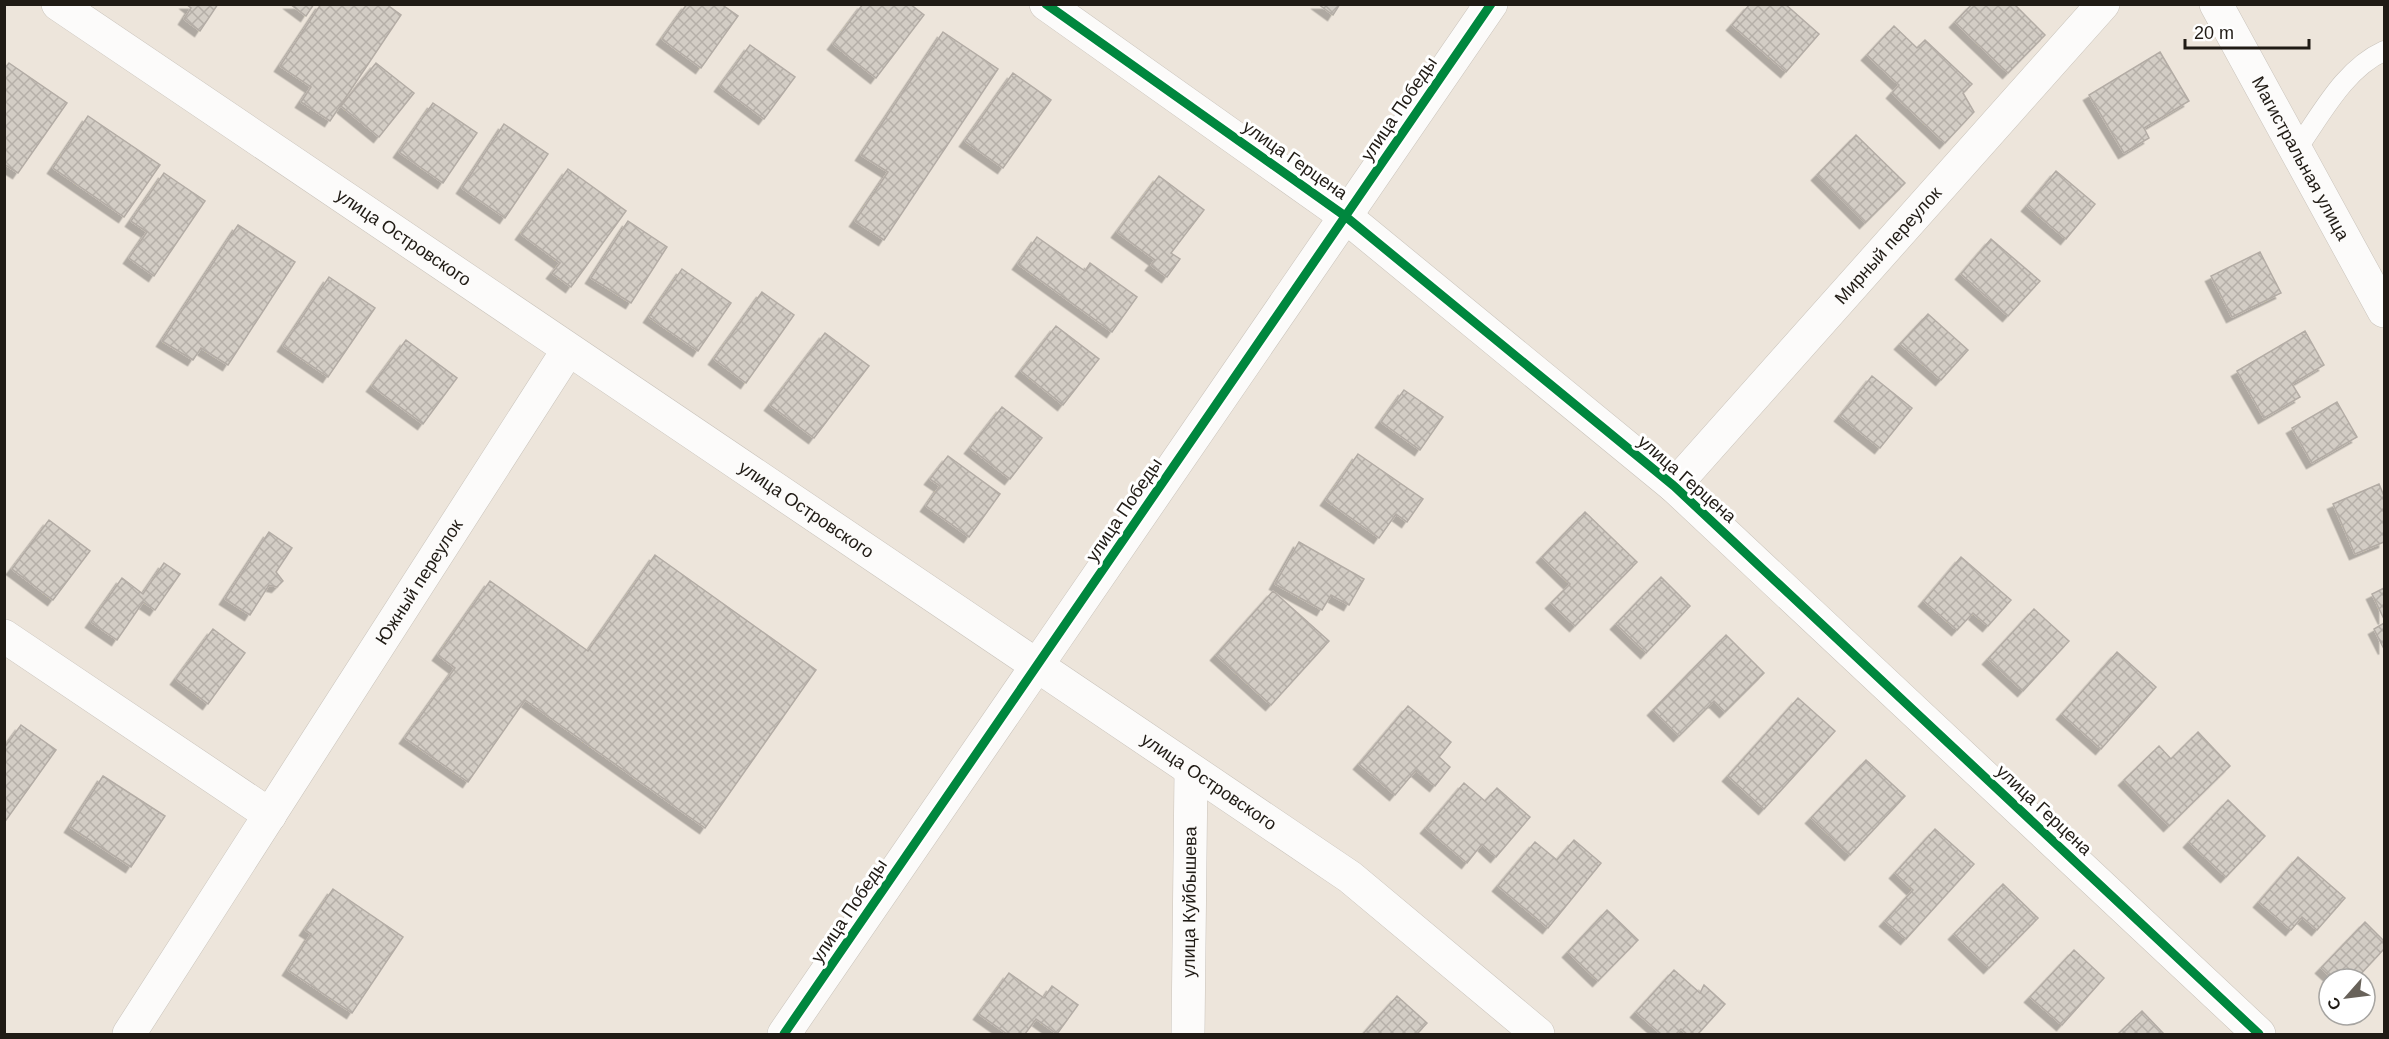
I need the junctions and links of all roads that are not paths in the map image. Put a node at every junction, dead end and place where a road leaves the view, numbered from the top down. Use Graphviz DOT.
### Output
graph roads {
  1 [pos="58,4"];
  2 [pos="1046,4"];
  3 [pos="1491,4"];
  4 [pos="2103,4"];
  5 [pos="2216,4"];
  6 [pos="2385,51"];
  7 [pos="2296,150"];
  8 [pos="1346,216"];
  9 [pos="2385,311"];
  10 [pos="568,350"];
  11 [pos="1674,486"];
  12 [pos="4,636"];
  13 [pos="1036,668"];
  14 [pos="1191,771"];
  15 [pos="270,815"];
  16 [pos="129,1035"];
  17 [pos="784,1035"];
  18 [pos="1188,1035"];
  19 [pos="1538,1035"];
  20 [pos="2259,1035"];
  1 -- 10 [label="street, улица Островского"];
  2 -- 8 [label="street, улица Герцена"];
  3 -- 8 [label="street, улица Победы"];
  4 -- 11 [label="street, Мирный переулок"];
  5 -- 7 [label="street, Магистральная улица"];
  6 -- 7 [label="lane"];
  7 -- 9 [label="street, Магистральная улица"];
  8 -- 11 [label="street, улица Герцена"];
  8 -- 13 [label="street, улица Победы"];
  10 -- 13 [label="street, улица Островского"];
  10 -- 15 [label="street, Южный переулок"];
  11 -- 20 [label="street, улица Герцена"];
  12 -- 15 [label="street"];
  13 -- 14 [label="street, улица Островского"];
  13 -- 17 [label="street, улица Победы"];
  14 -- 18 [label="street, улица Куйбышева"];
  14 -- 19 [label="street, улица Островского"];
  15 -- 16 [label="street, Южный переулок"];
}
